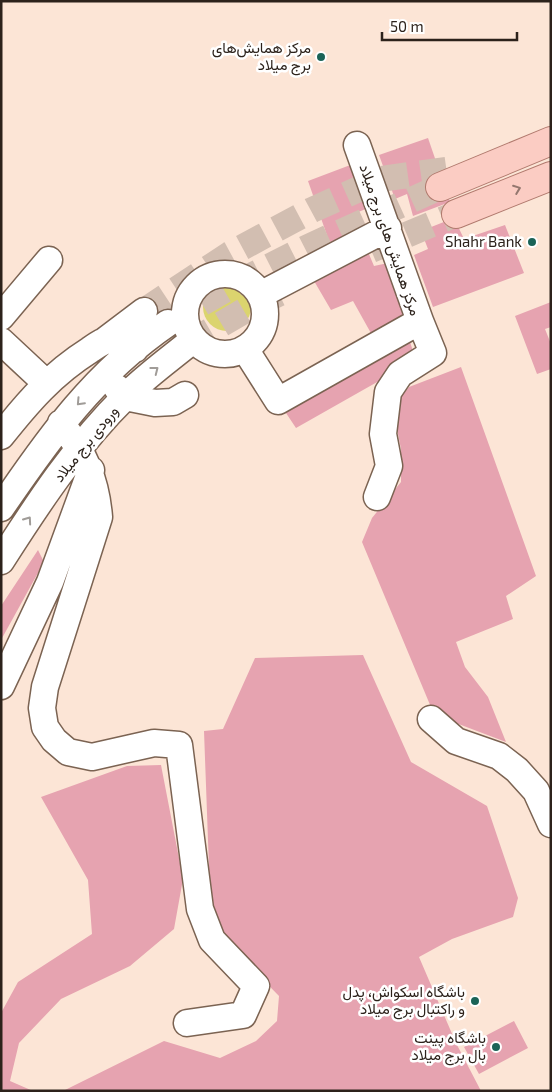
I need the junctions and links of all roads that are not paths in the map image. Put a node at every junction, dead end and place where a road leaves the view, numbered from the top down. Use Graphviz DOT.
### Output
graph roads {
  1 [pos="551,141"];
  2 [pos="357,145"];
  3 [pos="463,174"];
  4 [pos="551,176"];
  5 [pos="483,202"];
  6 [pos="456,214"];
  7 [pos="388,228"];
  8 [pos="49,260"];
  9 [pos="260,295"];
  10 [pos="144,311"];
  11 [pos="1,317"];
  12 [pos="420,320"];
  13 [pos="168,322"];
  14 [pos="1,341"];
  15 [pos="103,342"];
  16 [pos="188,344"];
  17 [pos="134,349"];
  18 [pos="245,349"];
  19 [pos="105,375"];
  20 [pos="46,383"];
  21 [pos="185,395"];
  22 [pos="124,397"];
  23 [pos="61,423"];
  24 [pos="1,436"];
  25 [pos="85,459"];
  26 [pos="377,497"];
  27 [pos="1,508"];
  28 [pos="1,561"];
  29 [pos="1,686"];
  30 [pos="432,719"];
  31 [pos="551,824"];
  32 [pos="187,1023"];
  1 -- 3 [label="main road"];
  2 -- 7 [label="street, مرکز همایش های برج میلاد"];
  3 -- 5 [label="street"];
  5 -- 4 [label="main road, one-way"];
  5 -- 6 [label="main road"];
  7 -- 9 [label="street"];
  7 -- 12 [label="street, مرکز همایش های برج میلاد"];
  8 -- 11 [label="street"];
  9 -- 18 [label="street"];
  9 -- 18 [label="street"];
  10 -- 15 [label="street"];
  12 -- 18 [label="street, مرکز همایش های برج میلاد"];
  12 -- 26 [label="street"];
  13 -- 17 [label="street"];
  14 -- 20 [label="street"];
  15 -- 17 [label="street"];
  15 -- 20 [label="street"];
  22 -- 16 [label="street, ورودی برج میلاد, one-way"];
  17 -- 19 [label="street"];
  19 -- 22 [label="street"];
  19 -- 23 [label="street, one-way"];
  20 -- 24 [label="street"];
  21 -- 22 [label="street"];
  22 -- 25 [label="street, ورودی برج میلاد"];
  23 -- 25 [label="street"];
  23 -- 27 [label="street"];
  28 -- 25 [label="street, ورودی برج میلاد, one-way"];
  25 -- 29 [label="street"];
  25 -- 32 [label="street"];
  30 -- 31 [label="street"];
}
